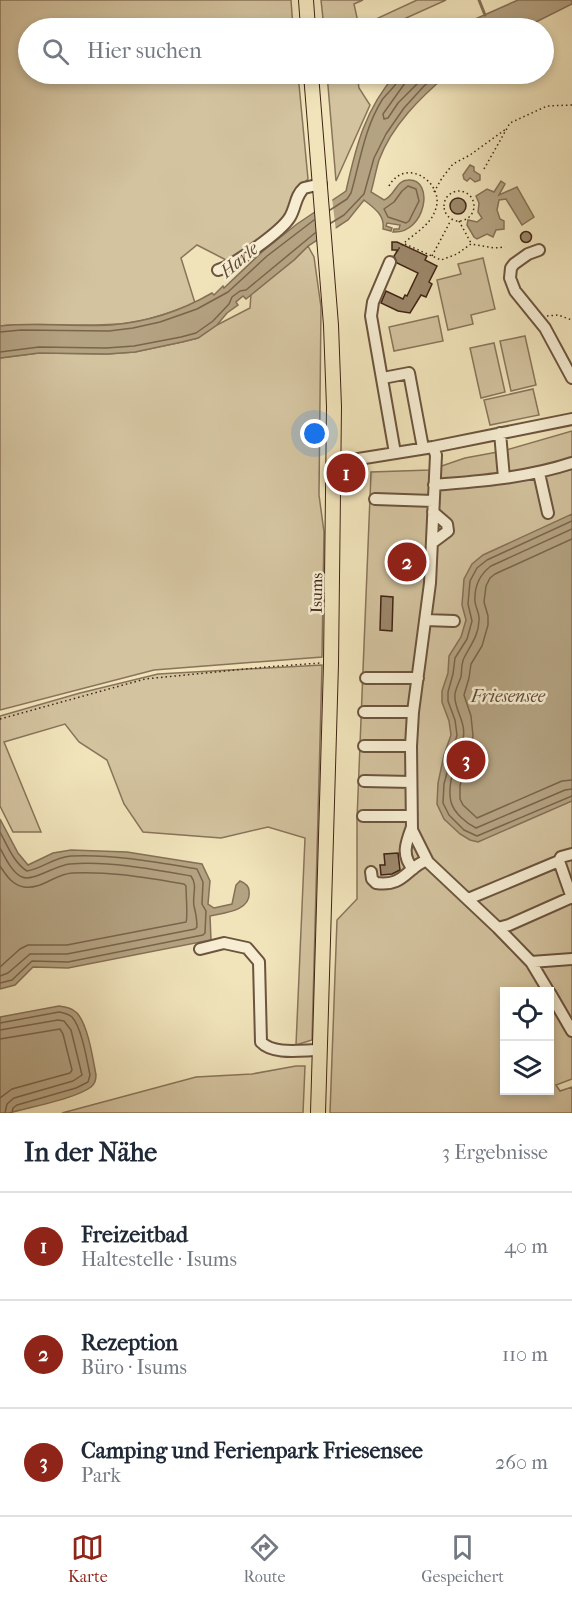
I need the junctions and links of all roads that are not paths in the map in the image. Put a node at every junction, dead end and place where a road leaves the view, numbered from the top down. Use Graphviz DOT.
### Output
graph roads {
  1 [pos="306,0"];
  2 [pos="307,18"];
  3 [pos="312,84"];
  4 [pos="321,189"];
  5 [pos="539,250"];
  6 [pos="390,262"];
  7 [pos="218,270"];
  8 [pos="383,378"];
  9 [pos="572,378"];
  10 [pos="572,418"];
  11 [pos="500,434"];
  12 [pos="428,447"];
  13 [pos="395,453"];
  14 [pos="334,461"];
  15 [pos="571,468"];
  16 [pos="539,473"];
  17 [pos="504,478"];
  18 [pos="434,485"];
  19 [pos="375,499"];
  20 [pos="433,506"];
  21 [pos="548,513"];
  22 [pos="432,543"];
  23 [pos="425,620"];
  24 [pos="454,621"];
  25 [pos="366,678"];
  26 [pos="418,678"];
  27 [pos="364,711"];
  28 [pos="413,712"];
  29 [pos="364,746"];
  30 [pos="411,746"];
  31 [pos="364,782"];
  32 [pos="411,782"];
  33 [pos="363,816"];
  34 [pos="411,821"];
  35 [pos="572,855"];
  36 [pos="427,860"];
  37 [pos="559,861"];
  38 [pos="413,869"];
  39 [pos="371,872"];
  40 [pos="571,894"];
  41 [pos="468,899"];
  42 [pos="498,928"];
  43 [pos="200,949"];
  44 [pos="572,959"];
  45 [pos="531,962"];
  46 [pos="546,987"];
  47 [pos="554,1000"];
  48 [pos="572,1031"];
  49 [pos="319,1050"];
  50 [pos="318,1113"];
  1 -- 2 [label="main road"];
  3 -- 4 [label="main road, Isums"];
  4 -- 7 [label="lane"];
  4 -- 14 [label="main road, Isums"];
  5 -- 9 [label="lane"];
  6 -- 8 [label="lane"];
  8 -- 12 [label="lane"];
  8 -- 13 [label="lane"];
  10 -- 11 [label="lane"];
  11 -- 12 [label="lane"];
  11 -- 17 [label="lane"];
  12 -- 13 [label="lane"];
  12 -- 18 [label="lane"];
  13 -- 14 [label="lane"];
  14 -- 49 [label="main road, Isums"];
  15 -- 16 [label="lane"];
  16 -- 17 [label="lane"];
  16 -- 21 [label="lane"];
  17 -- 18 [label="lane"];
  18 -- 20 [label="lane"];
  19 -- 20 [label="lane"];
  20 -- 22 [label="lane"];
  20 -- 22 [label="lane"];
  22 -- 23 [label="lane"];
  23 -- 24 [label="lane"];
  23 -- 26 [label="lane"];
  25 -- 26 [label="lane"];
  26 -- 28 [label="lane"];
  27 -- 28 [label="lane"];
  28 -- 30 [label="lane"];
  29 -- 30 [label="lane"];
  30 -- 32 [label="lane"];
  31 -- 32 [label="lane"];
  32 -- 34 [label="lane"];
  33 -- 34 [label="lane"];
  34 -- 36 [label="lane"];
  34 -- 38 [label="lane"];
  35 -- 37 [label="lane"];
  36 -- 38 [label="lane"];
  36 -- 41 [label="lane"];
  37 -- 40 [label="lane"];
  37 -- 41 [label="lane"];
  38 -- 39 [label="lane"];
  40 -- 42 [label="lane"];
  41 -- 42 [label="lane"];
  42 -- 45 [label="lane"];
  43 -- 49 [label="lane"];
  44 -- 45 [label="lane"];
  45 -- 46 [label="lane"];
  47 -- 48 [label="lane"];
  49 -- 50 [label="main road, Isums"];
}
